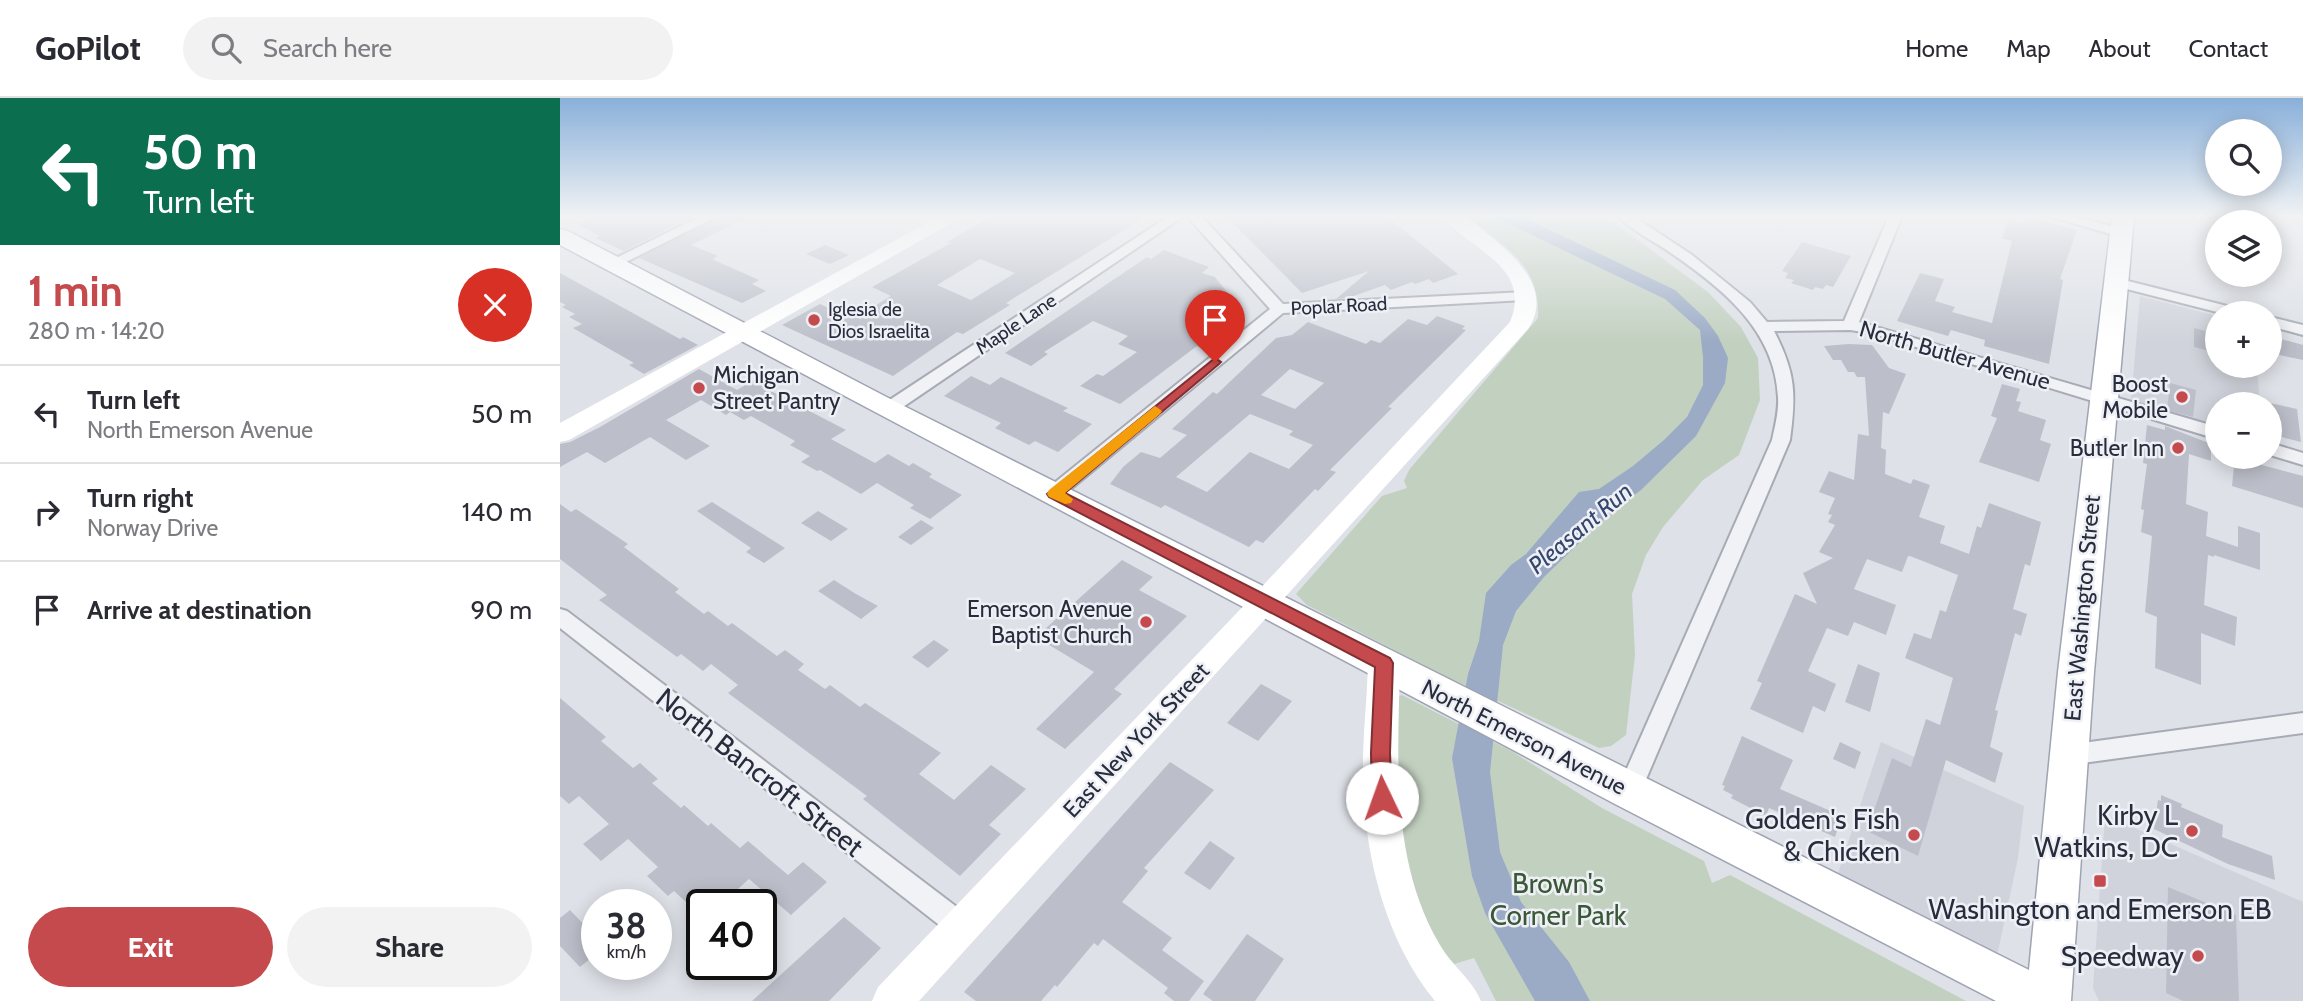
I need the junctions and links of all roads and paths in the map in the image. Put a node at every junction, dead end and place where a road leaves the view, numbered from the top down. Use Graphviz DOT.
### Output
graph roads {
  1 [pos="603,258"];
  2 [pos="623,258"];
  3 [pos="880,258"];
  4 [pos="1115,258"];
  5 [pos="1232,258"];
  6 [pos="1503,258"];
  7 [pos="1686,258"];
  8 [pos="1878,258"];
  9 [pos="2118,258"];
  10 [pos="613,263"];
  11 [pos="2116,282"];
  12 [pos="1525,296"];
  13 [pos="2205,305"];
  14 [pos="1279,309"];
  15 [pos="1850,325"];
  16 [pos="2282,325"];
  17 [pos="1763,327"];
  18 [pos="2303,330"];
  19 [pos="746,334"];
  20 [pos="2103,399"];
  21 [pos="888,409"];
  22 [pos="2205,429"];
  23 [pos="560,434"];
  24 [pos="2282,453"];
  25 [pos="2303,459"];
  26 [pos="1054,494"];
  27 [pos="1265,602"];
  28 [pos="560,617"];
  29 [pos="1384,663"];
  30 [pos="2303,723"];
  31 [pos="2068,755"];
  32 [pos="1629,791"];
  33 [pos="961,926"];
  34 [pos="892,1001"];
  35 [pos="1461,1001"];
  36 [pos="2045,1001"];
  1 -- 10 [label="main road, North Emerson Avenue"];
  2 -- 10 [label="street"];
  3 -- 19 [label="main road"];
  4 -- 21 [label="street, Maple Lane"];
  5 -- 14 [label="street, Poplar Road"];
  6 -- 12 [label="main road"];
  7 -- 17 [label="street"];
  8 -- 15 [label="street"];
  9 -- 11 [label="main road, East Washington Street"];
  10 -- 19 [label="main road, North Emerson Avenue"];
  11 -- 13 [label="street"];
  11 -- 20 [label="main road, East Washington Street"];
  12 -- 14 [label="street, Poplar Road"];
  12 -- 27 [label="main road, East New York Street"];
  14 -- 26 [label="street"];
  15 -- 17 [label="street, North Butler Avenue"];
  15 -- 20 [label="street, North Butler Avenue"];
  16 -- 18 [label="street"];
  17 -- 32 [label="street"];
  19 -- 21 [label="main road, North Emerson Avenue"];
  19 -- 23 [label="main road"];
  20 -- 22 [label="street, North Butler Avenue"];
  20 -- 31 [label="main road, East Washington Street"];
  21 -- 26 [label="main road, North Emerson Avenue"];
  24 -- 25 [label="street"];
  26 -- 27 [label="main road, North Emerson Avenue"];
  27 -- 29 [label="main road, North Emerson Avenue"];
  27 -- 33 [label="main road, East New York Street"];
  28 -- 33 [label="street, North Bancroft Street"];
  29 -- 32 [label="main road, North Emerson Avenue"];
  29 -- 35 [label="main road"];
  30 -- 31 [label="street"];
  31 -- 36 [label="main road, East Washington Street"];
  32 -- 36 [label="main road, North Emerson Avenue"];
  33 -- 34 [label="main road, East New York Street"];
}
